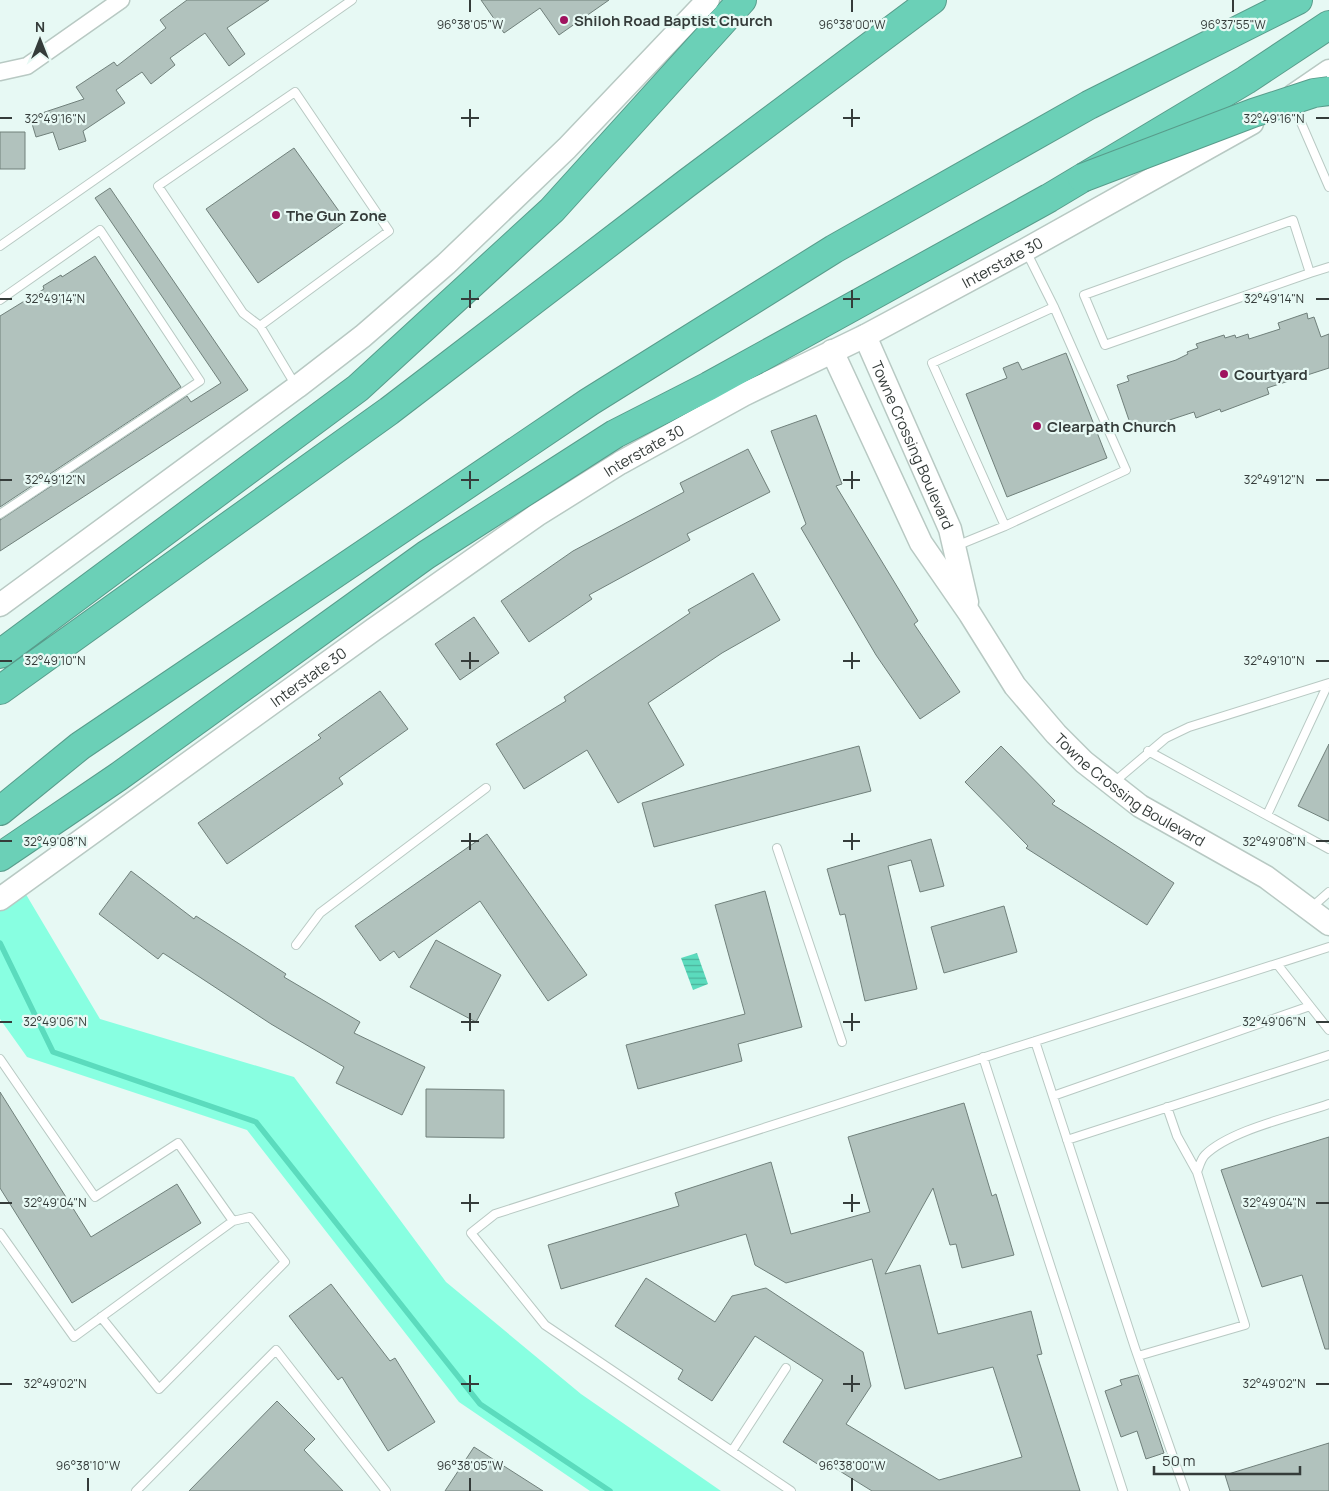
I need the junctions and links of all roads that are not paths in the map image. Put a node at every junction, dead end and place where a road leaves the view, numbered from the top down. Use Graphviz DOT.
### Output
graph roads {
  1 [pos="121,0"];
  2 [pos="352,0"];
  3 [pos="707,0"];
  4 [pos="742,0"];
  5 [pos="922,0"];
  6 [pos="932,0"];
  7 [pos="1298,0"];
  8 [pos="1329,25"];
  9 [pos="886,35"];
  10 [pos="1329,71"];
  11 [pos="0,72"];
  12 [pos="1329,91"];
  13 [pos="1290,97"];
  14 [pos="1082,178"];
  15 [pos="1329,186"];
  16 [pos="0,246"];
  17 [pos="1025,250"];
  18 [pos="1329,267"];
  19 [pos="1310,274"];
  20 [pos="0,300"];
  21 [pos="1054,307"];
  22 [pos="260,326"];
  23 [pos="865,336"];
  24 [pos="832,351"];
  25 [pos="297,387"];
  26 [pos="0,514"];
  27 [pos="1005,526"];
  28 [pos="954,547"];
  29 [pos="0,605"];
  30 [pos="970,614"];
  31 [pos="0,654"];
  32 [pos="1328,684"];
  33 [pos="0,690"];
  34 [pos="1148,752"];
  35 [pos="1111,784"];
  36 [pos="486,788"];
  37 [pos="0,811"];
  38 [pos="1267,815"];
  39 [pos="777,848"];
  40 [pos="1329,849"];
  41 [pos="0,857"];
  42 [pos="1329,892"];
  43 [pos="0,899"];
  44 [pos="1311,908"];
  45 [pos="1329,924"];
  46 [pos="296,945"];
  47 [pos="1329,947"];
  48 [pos="1277,964"];
  49 [pos="1310,1006"];
  50 [pos="1329,1030"];
  51 [pos="1035,1041"];
  52 [pos="842,1042"];
  53 [pos="1329,1055"];
  54 [pos="983,1057"];
  55 [pos="0,1059"];
  56 [pos="1053,1096"];
  57 [pos="1329,1104"];
  58 [pos="1167,1107"];
  59 [pos="1067,1140"];
  60 [pos="1197,1172"];
  61 [pos="233,1221"];
  62 [pos="0,1234"];
  63 [pos="101,1317"];
  64 [pos="1138,1356"];
  65 [pos="786,1368"];
  66 [pos="732,1451"];
  67 [pos="136,1491"];
  68 [pos="386,1491"];
  69 [pos="791,1491"];
  70 [pos="1123,1491"];
  71 [pos="1185,1491"];
  1 -- 11 [label="street"];
  2 -- 16 [label="lane"];
  3 -- 25 [label="main road"];
  4 -- 31 [label="highway"];
  5 -- 9 [label="highway"];
  6 -- 9 [label="highway"];
  7 -- 37 [label="highway"];
  8 -- 14 [label="highway, bridge"];
  9 -- 33 [label="highway"];
  10 -- 13 [label="main road, Interstate 30"];
  12 -- 14 [label="highway, bridge"];
  13 -- 15 [label="lane"];
  13 -- 17 [label="main road, Interstate 30"];
  14 -- 41 [label="highway"];
  17 -- 21 [label="lane"];
  17 -- 23 [label="main road, Interstate 30"];
  18 -- 19 [label="lane"];
  19 -- 19 [label="lane"];
  20 -- 26 [label="lane"];
  21 -- 27 [label="lane"];
  21 -- 27 [label="lane"];
  22 -- 22 [label="lane"];
  22 -- 25 [label="lane"];
  23 -- 24 [label="main road, Interstate 30"];
  23 -- 28 [label="main road, Towne Crossing Boulevard"];
  24 -- 30 [label="main road, Towne Crossing Boulevard"];
  24 -- 43 [label="main road, Interstate 30"];
  25 -- 29 [label="main road"];
  27 -- 28 [label="lane"];
  28 -- 30 [label="main road, Towne Crossing Boulevard"];
  30 -- 35 [label="main road, Towne Crossing Boulevard"];
  32 -- 34 [label="lane"];
  32 -- 38 [label="lane"];
  34 -- 35 [label="lane"];
  34 -- 38 [label="lane"];
  35 -- 44 [label="main road, Towne Crossing Boulevard"];
  36 -- 46 [label="lane"];
  38 -- 40 [label="lane"];
  39 -- 52 [label="lane"];
  42 -- 44 [label="lane"];
  44 -- 45 [label="main road, Towne Crossing Boulevard"];
  47 -- 48 [label="lane"];
  48 -- 49 [label="lane"];
  48 -- 51 [label="lane"];
  49 -- 50 [label="lane"];
  49 -- 56 [label="lane"];
  51 -- 54 [label="lane"];
  51 -- 56 [label="lane"];
  53 -- 58 [label="lane"];
  54 -- 66 [label="lane"];
  54 -- 70 [label="lane"];
  55 -- 61 [label="lane"];
  56 -- 59 [label="lane"];
  57 -- 60 [label="lane"];
  58 -- 59 [label="lane"];
  58 -- 60 [label="lane"];
  59 -- 64 [label="lane"];
  60 -- 64 [label="lane"];
  61 -- 63 [label="lane"];
  61 -- 63 [label="lane"];
  62 -- 63 [label="lane"];
  64 -- 71 [label="lane"];
  65 -- 66 [label="lane"];
  66 -- 69 [label="lane"];
  67 -- 68 [label="lane"];
}
